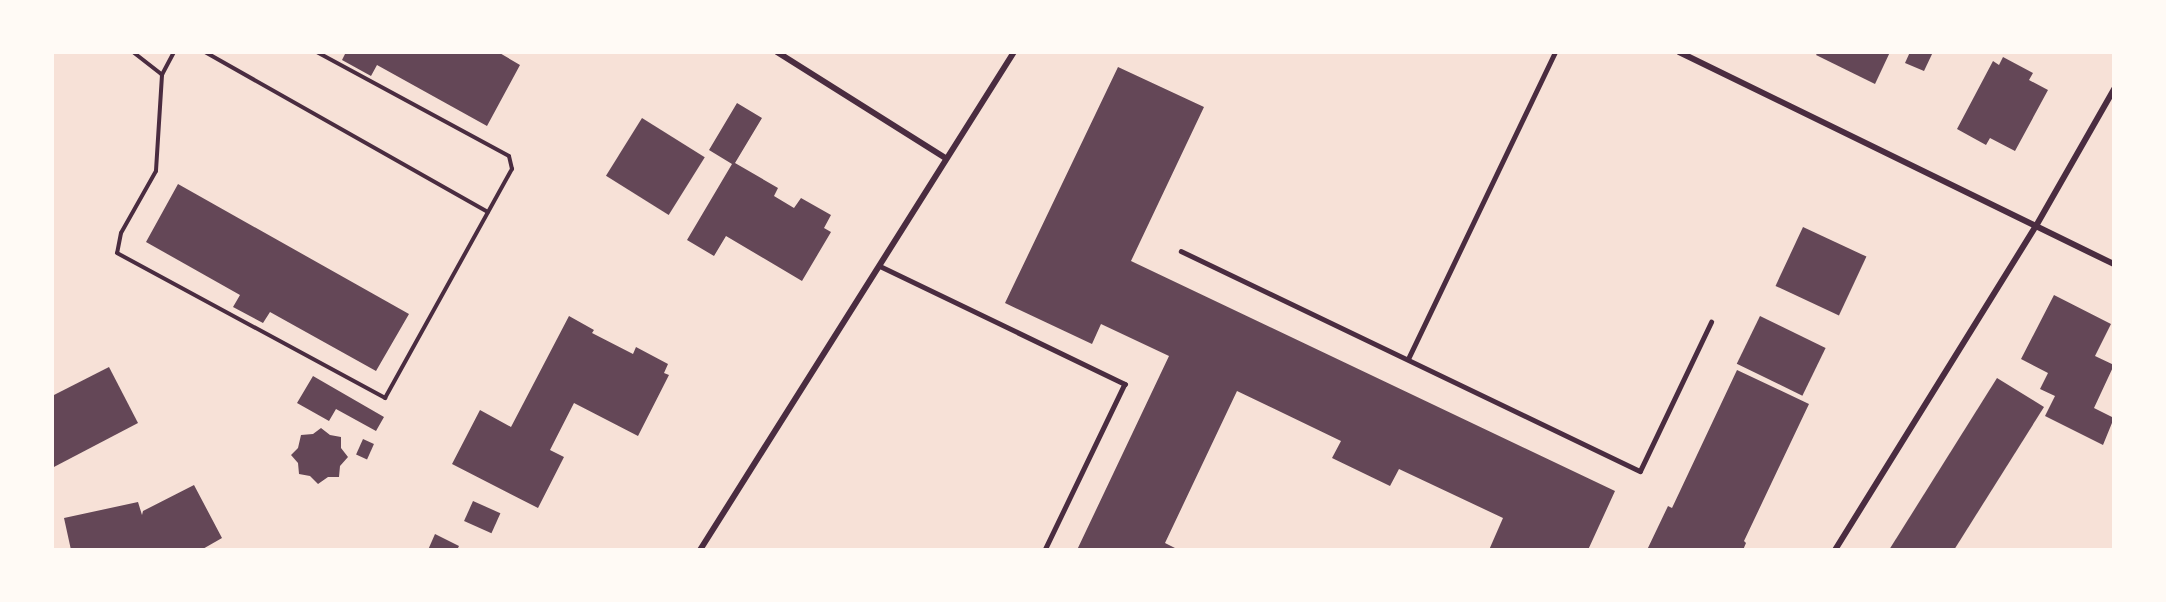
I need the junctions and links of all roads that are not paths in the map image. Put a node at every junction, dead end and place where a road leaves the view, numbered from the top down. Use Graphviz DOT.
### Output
graph roads {
  1 [pos="777,52"];
  2 [pos="1014,52"];
  3 [pos="1555,52"];
  4 [pos="1679,52"];
  5 [pos="2114,89"];
  6 [pos="945,158"];
  7 [pos="2036,226"];
  8 [pos="1181,251"];
  9 [pos="2114,264"];
  10 [pos="879,266"];
  11 [pos="1711,322"];
  12 [pos="1408,359"];
  13 [pos="700,549"];
  14 [pos="1045,549"];
  15 [pos="1836,549"];
  1 -- 6 [label="street"];
  2 -- 6 [label="street"];
  3 -- 12 [label="lane"];
  4 -- 7 [label="street"];
  5 -- 7 [label="street"];
  6 -- 10 [label="street"];
  7 -- 9 [label="street"];
  7 -- 15 [label="street"];
  8 -- 12 [label="lane"];
  10 -- 13 [label="street"];
  10 -- 14 [label="lane"];
  11 -- 12 [label="lane"];
}
